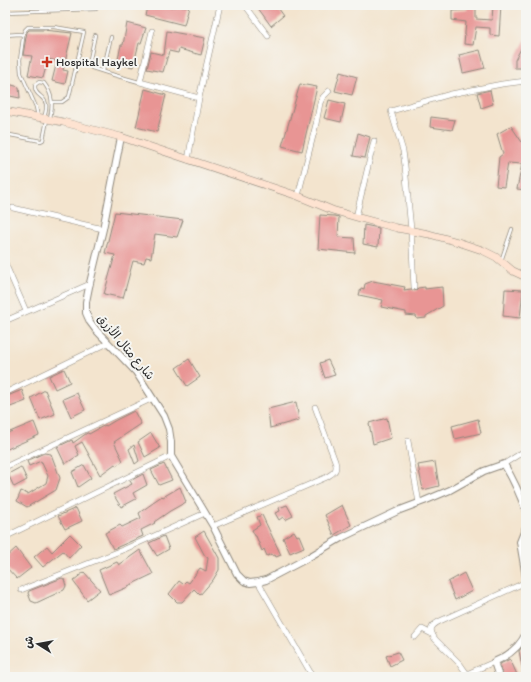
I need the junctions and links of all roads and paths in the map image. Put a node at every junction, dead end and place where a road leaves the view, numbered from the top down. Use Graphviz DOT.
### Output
graph roads {
  1 [pos="220,5"];
  2 [pos="244,5"];
  3 [pos="96,9"];
  4 [pos="5,12"];
  5 [pos="152,31"];
  6 [pos="5,35"];
  7 [pos="23,35"];
  8 [pos="95,35"];
  9 [pos="268,36"];
  10 [pos="111,38"];
  11 [pos="103,71"];
  12 [pos="526,81"];
  13 [pos="140,82"];
  14 [pos="329,90"];
  15 [pos="199,98"];
  16 [pos="52,102"];
  17 [pos="5,111"];
  18 [pos="45,119"];
  19 [pos="5,134"];
  20 [pos="121,137"];
  21 [pos="374,142"];
  22 [pos="188,160"];
  23 [pos="298,196"];
  24 [pos="13,208"];
  25 [pos="356,217"];
  26 [pos="103,229"];
  27 [pos="512,229"];
  28 [pos="411,230"];
  29 [pos="502,261"];
  30 [pos="5,263"];
  31 [pos="526,277"];
  32 [pos="90,284"];
  33 [pos="414,287"];
  34 [pos="26,311"];
  35 [pos="5,321"];
  36 [pos="108,343"];
  37 [pos="5,393"];
  38 [pos="153,398"];
  39 [pos="315,407"];
  40 [pos="408,441"];
  41 [pos="526,450"];
  42 [pos="171,456"];
  43 [pos="504,464"];
  44 [pos="5,467"];
  45 [pos="419,503"];
  46 [pos="526,511"];
  47 [pos="205,513"];
  48 [pos="213,526"];
  49 [pos="526,527"];
  50 [pos="5,537"];
  51 [pos="526,577"];
  52 [pos="258,582"];
  53 [pos="526,582"];
  54 [pos="21,590"];
  55 [pos="432,634"];
  56 [pos="526,634"];
  57 [pos="415,637"];
  58 [pos="494,662"];
  59 [pos="467,674"];
  60 [pos="313,677"];
  61 [pos="460,677"];
  62 [pos="500,677"];
  1 -- 15 [label="street"];
  2 -- 9 [label="street"];
  3 -- 4 [label="lane"];
  5 -- 13 [label="street"];
  6 -- 7 [label="lane"];
  7 -- 16 [label="lane"];
  7 -- 18 [label="lane"];
  8 -- 11 [label="lane"];
  10 -- 11 [label="lane"];
  11 -- 13 [label="lane"];
  12 -- 28 [label="street"];
  13 -- 15 [label="street"];
  14 -- 23 [label="street"];
  15 -- 22 [label="street"];
  16 -- 18 [label="lane"];
  16 -- 18 [label="lane"];
  17 -- 18 [label="main road"];
  18 -- 19 [label="lane"];
  18 -- 20 [label="main road"];
  20 -- 22 [label="main road"];
  20 -- 26 [label="street, شارع متال الأزرق"];
  21 -- 25 [label="street"];
  22 -- 23 [label="main road"];
  23 -- 25 [label="main road"];
  24 -- 26 [label="street"];
  25 -- 28 [label="main road"];
  26 -- 32 [label="street, شارع متال الأزرق"];
  27 -- 29 [label="lane"];
  28 -- 29 [label="main road"];
  28 -- 33 [label="street"];
  29 -- 31 [label="main road"];
  30 -- 34 [label="street"];
  32 -- 34 [label="street"];
  32 -- 36 [label="street, شارع متال الأزرق"];
  34 -- 35 [label="street"];
  36 -- 37 [label="street"];
  36 -- 38 [label="street, شارع متال الأزرق"];
  38 -- 42 [label="street, شارع متال الأزرق"];
  38 -- 44 [label="street"];
  39 -- 48 [label="street"];
  40 -- 45 [label="street"];
  41 -- 43 [label="street"];
  42 -- 47 [label="street"];
  42 -- 50 [label="street"];
  43 -- 45 [label="street"];
  43 -- 46 [label="street"];
  45 -- 52 [label="street"];
  47 -- 48 [label="street"];
  47 -- 54 [label="street"];
  48 -- 52 [label="street"];
  49 -- 51 [label="street"];
  52 -- 60 [label="street"];
  53 -- 55 [label="street"];
  55 -- 57 [label="street"];
  55 -- 59 [label="street"];
  56 -- 58 [label="street"];
  58 -- 59 [label="street"];
  58 -- 62 [label="street"];
  59 -- 61 [label="street"];
}
